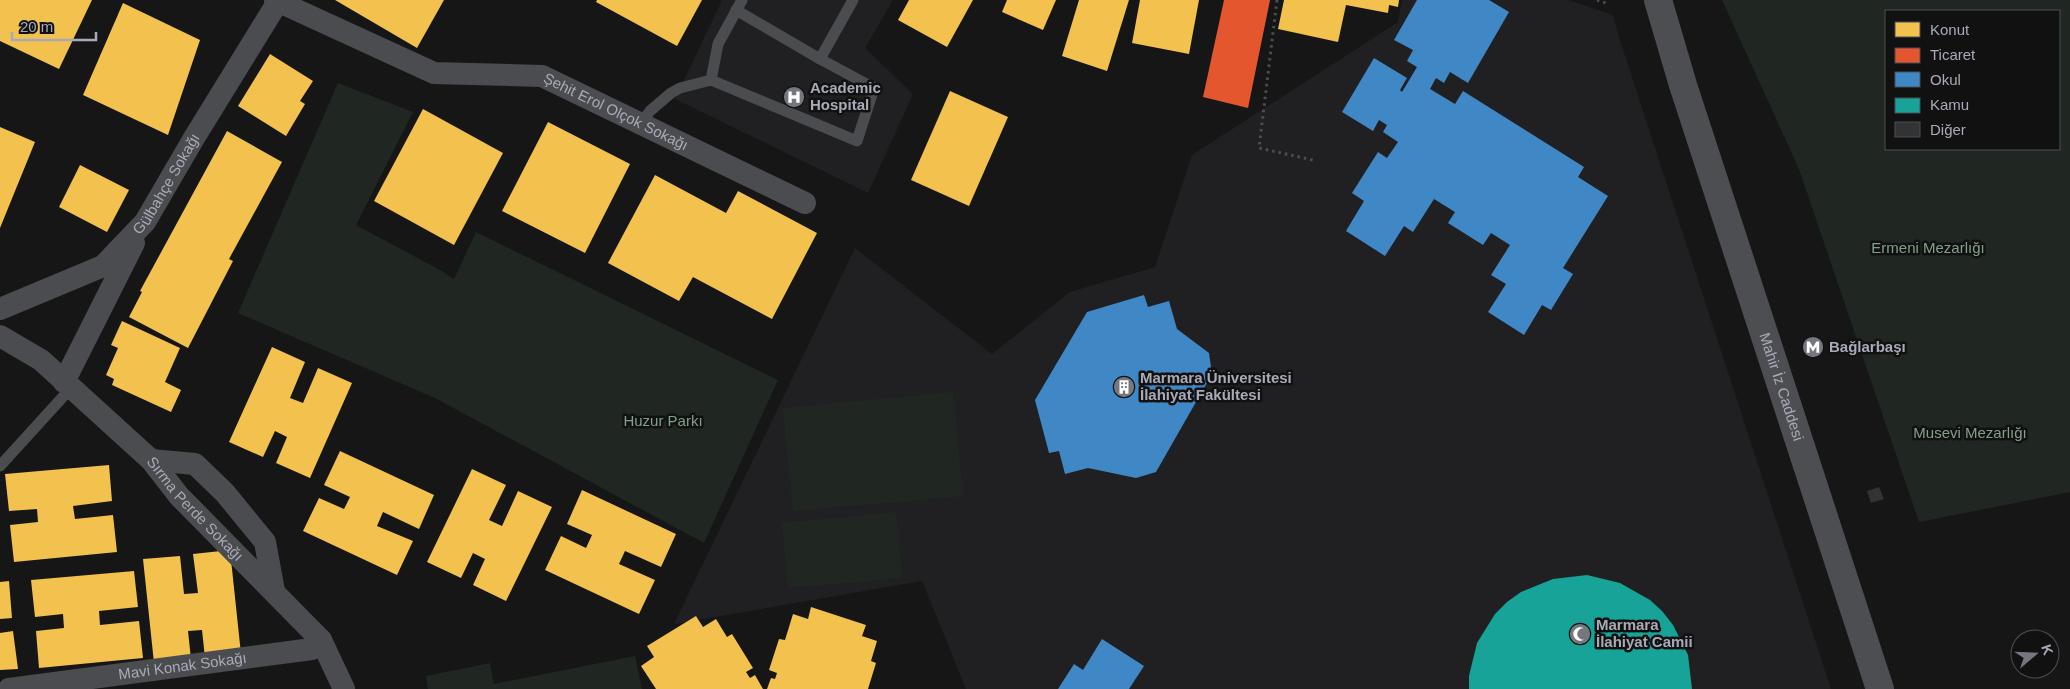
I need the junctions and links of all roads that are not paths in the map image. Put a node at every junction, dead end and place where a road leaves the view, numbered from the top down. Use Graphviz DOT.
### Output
graph roads {
  1 [pos="278,0"];
  2 [pos="742,0"];
  3 [pos="853,0"];
  4 [pos="1638,0"];
  5 [pos="1658,0"];
  6 [pos="736,10"];
  7 [pos="820,59"];
  8 [pos="710,80"];
  9 [pos="1683,85"];
  10 [pos="641,123"];
  11 [pos="805,203"];
  12 [pos="145,222"];
  13 [pos="0,310"];
  14 [pos="0,336"];
  15 [pos="68,385"];
  16 [pos="151,460"];
  17 [pos="0,466"];
  18 [pos="274,591"];
  19 [pos="321,640"];
  20 [pos="9,689"];
  21 [pos="344,689"];
  22 [pos="1880,689"];
  1 -- 10 [label="street, Şehit Erol Olçok Sokağı"];
  1 -- 12 [label="street, Gülbahçe Sokağı"];
  2 -- 6 [label="lane"];
  3 -- 7 [label="lane"];
  4 -- 9 [label="main road"];
  5 -- 9 [label="main road"];
  6 -- 7 [label="lane"];
  6 -- 8 [label="lane"];
  7 -- 8 [label="lane"];
  8 -- 10 [label="lane"];
  9 -- 22 [label="main road, Mahir İz Caddesi"];
  10 -- 11 [label="street, Şehit Erol Olçok Sokağı"];
  12 -- 13 [label="street, Gülbahçe Sokağı"];
  12 -- 15 [label="street"];
  14 -- 15 [label="street"];
  15 -- 16 [label="street"];
  15 -- 17 [label="lane"];
  16 -- 18 [label="street, Sırma Perde Sokağı"];
  16 -- 18 [label="street, Sırma Perde Sokağı"];
  18 -- 19 [label="street, Sırma Perde Sokağı"];
  19 -- 20 [label="street, Mavi Konak Sokağı"];
  19 -- 21 [label="street, Sırma Perde Sokağı"];
}
